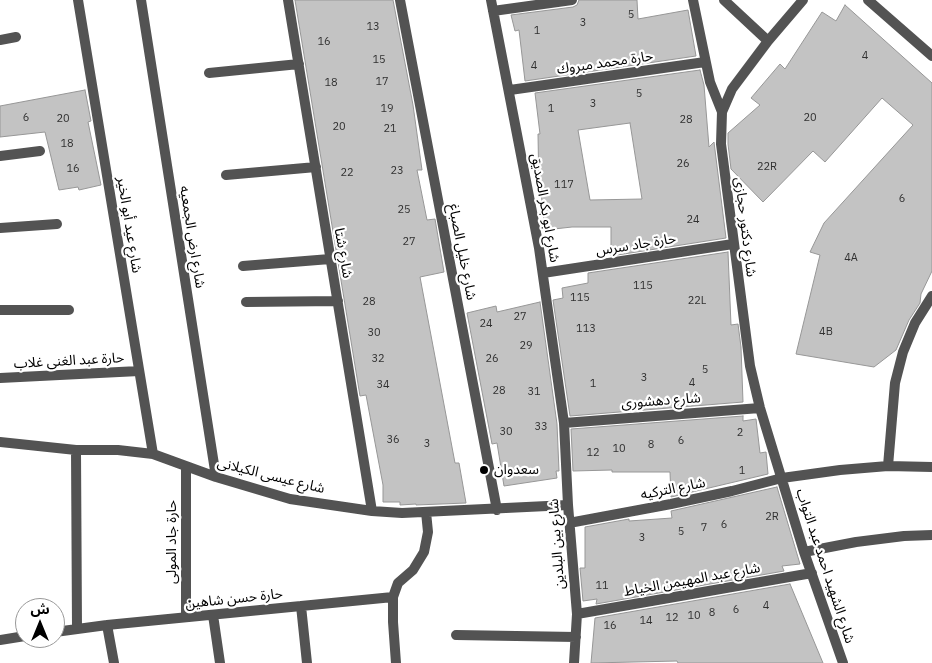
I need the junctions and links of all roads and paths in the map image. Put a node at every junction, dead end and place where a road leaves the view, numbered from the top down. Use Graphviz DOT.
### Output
graph roads {
  1 [pos="78,0"];
  2 [pos="141,0"];
  3 [pos="288,0"];
  4 [pos="400,0"];
  5 [pos="491,0"];
  6 [pos="572,0"];
  7 [pos="693,0"];
  8 [pos="724,0"];
  9 [pos="803,0"];
  10 [pos="868,0"];
  11 [pos="493,11"];
  12 [pos="16,37"];
  13 [pos="0,40"];
  14 [pos="768,41"];
  15 [pos="932,56"];
  16 [pos="705,62"];
  17 [pos="299,64"];
  18 [pos="209,73"];
  19 [pos="510,90"];
  20 [pos="722,112"];
  21 [pos="40,151"];
  22 [pos="0,156"];
  23 [pos="316,168"];
  24 [pos="226,175"];
  25 [pos="57,224"];
  26 [pos="0,228"];
  27 [pos="734,244"];
  28 [pos="330,259"];
  29 [pos="243,266"];
  30 [pos="543,273"];
  31 [pos="932,296"];
  32 [pos="338,301"];
  33 [pos="246,302"];
  34 [pos="0,310"];
  35 [pos="69,310"];
  36 [pos="139,371"];
  37 [pos="0,378"];
  38 [pos="760,408"];
  39 [pos="564,422"];
  40 [pos="0,442"];
  41 [pos="76,450"];
  42 [pos="153,454"];
  43 [pos="888,466"];
  44 [pos="186,467"];
  45 [pos="932,467"];
  46 [pos="216,478"];
  47 [pos="782,478"];
  48 [pos="568,505"];
  49 [pos="497,510"];
  50 [pos="372,511"];
  51 [pos="426,512"];
  52 [pos="569,523"];
  53 [pos="932,535"];
  54 [pos="804,552"];
  55 [pos="812,573"];
  56 [pos="393,597"];
  57 [pos="301,606"];
  58 [pos="576,614"];
  59 [pos="213,615"];
  60 [pos="186,617"];
  61 [pos="107,625"];
  62 [pos="77,629"];
  63 [pos="65,631"];
  64 [pos="456,635"];
  65 [pos="576,637"];
  66 [pos="15,638"];
  67 [pos="0,640"];
  68 [pos="114,663"];
  69 [pos="220,663"];
  70 [pos="307,663"];
  71 [pos="396,663"];
  72 [pos="574,663"];
  73 [pos="843,663"];
  1 -- 36 [label="street, شارع عيد أبو الخير"];
  2 -- 46 [label="street, شارع ارض الجمعيه"];
  3 -- 17 [label="street, شارع شتا"];
  4 -- 49 [label="street, شارع خليل الصباغ"];
  5 -- 11 [label="street, شارع ابو بكر الصديق"];
  6 -- 11 [label="street"];
  7 -- 16 [label="street"];
  8 -- 14 [label="street"];
  9 -- 14 [label="street, شارع دكتور حجازى"];
  10 -- 15 [label="street"];
  11 -- 19 [label="street, شارع ابو بكر الصديق"];
  12 -- 13 [label="street"];
  14 -- 20 [label="street, شارع دكتور حجازى"];
  16 -- 19 [label="street, حارة محمد مبروك"];
  16 -- 20 [label="street"];
  17 -- 18 [label="street"];
  17 -- 23 [label="street, شارع شتا"];
  19 -- 30 [label="street, شارع ابو بكر الصديق"];
  20 -- 27 [label="street, شارع دكتور حجازى"];
  21 -- 22 [label="street"];
  23 -- 24 [label="street"];
  23 -- 28 [label="street, شارع شتا"];
  25 -- 26 [label="street"];
  27 -- 30 [label="street, حارة جاد سرس"];
  27 -- 38 [label="street, شارع دكتور حجازى"];
  28 -- 29 [label="street"];
  28 -- 32 [label="street, شارع شتا"];
  30 -- 39 [label="street, شارع ابو بكر الصديق"];
  31 -- 43 [label="street"];
  32 -- 33 [label="street"];
  32 -- 50 [label="street, شارع شتا"];
  34 -- 35 [label="street"];
  36 -- 37 [label="street, حارة عبد الغنى غلاب"];
  36 -- 42 [label="street, شارع عيد أبو الخير"];
  38 -- 39 [label="street, شارع دهشورى"];
  38 -- 47 [label="street, شارع دكتور حجازى"];
  39 -- 48 [label="street, شارع بين البلدين"];
  40 -- 41 [label="street, شارع عيسى الكيلانى"];
  41 -- 42 [label="street, شارع عيسى الكيلانى"];
  41 -- 62 [label="street"];
  42 -- 44 [label="street, شارع عيسى الكيلانى"];
  43 -- 45 [label="street, شارع التركيه"];
  43 -- 47 [label="street, شارع التركيه"];
  44 -- 46 [label="street, شارع عيسى الكيلانى"];
  44 -- 60 [label="street, حارة جاد المولى"];
  46 -- 50 [label="street, شارع عيسى الكيلانى"];
  47 -- 52 [label="street, شارع التركيه"];
  47 -- 54 [label="street, شارع الشهيد احمد عبد التواب"];
  48 -- 49 [label="street, شارع عيسى الكيلانى"];
  48 -- 52 [label="street, شارع بين البلدين"];
  49 -- 51 [label="street, شارع عيسى الكيلانى"];
  50 -- 51 [label="street, شارع عيسى الكيلانى"];
  51 -- 56 [label="street"];
  52 -- 58 [label="street, شارع بين البلدين"];
  53 -- 54 [label="street"];
  54 -- 55 [label="street, شارع الشهيد احمد عبد التواب"];
  55 -- 58 [label="street, شارع عبد المهيمن الخياط"];
  55 -- 73 [label="street, شارع الشهيد احمد عبد التواب"];
  56 -- 57 [label="street, حارة حسن شاهين"];
  56 -- 71 [label="street"];
  57 -- 59 [label="street, حارة حسن شاهين"];
  57 -- 70 [label="street"];
  58 -- 65 [label="street, شارع بين البلدين"];
  59 -- 60 [label="street, حارة حسن شاهين"];
  59 -- 69 [label="street"];
  60 -- 61 [label="street, حارة حسن شاهين"];
  61 -- 62 [label="street, حارة حسن شاهين"];
  61 -- 68 [label="street"];
  62 -- 63 [label="street, حارة حسن شاهين"];
  64 -- 65 [label="street"];
  65 -- 72 [label="street, شارع بين البلدين"];
  66 -- 67 [label="street"];
}
